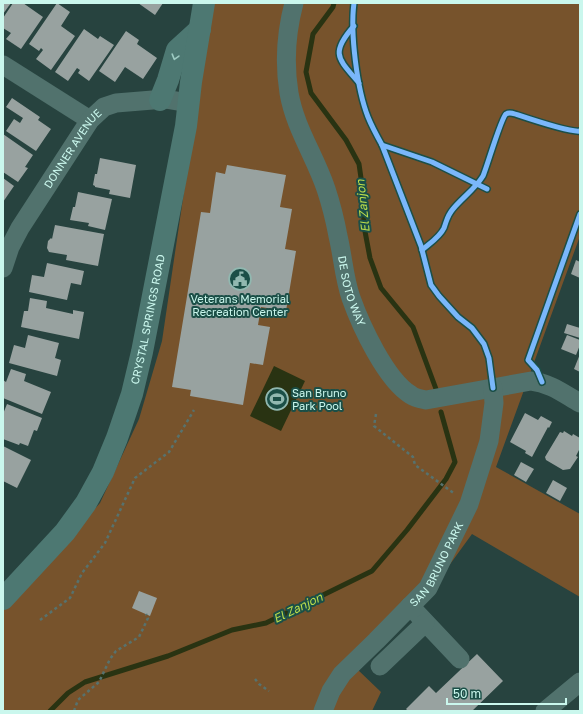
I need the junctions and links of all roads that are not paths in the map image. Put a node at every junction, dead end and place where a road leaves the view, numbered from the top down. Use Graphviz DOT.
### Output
graph roads {
  1 [pos="204,3"];
  2 [pos="294,3"];
  3 [pos="200,28"];
  4 [pos="3,65"];
  5 [pos="160,100"];
  6 [pos="189,103"];
  7 [pos="90,120"];
  8 [pos="3,268"];
  9 [pos="493,388"];
  10 [pos="580,403"];
  11 [pos="3,599"];
  12 [pos="410,606"];
  13 [pos="425,623"];
  14 [pos="460,660"];
  15 [pos="380,666"];
  16 [pos="580,682"];
  17 [pos="323,711"];
  18 [pos="545,711"];
  1 -- 3 [label="main road, CRYSTAL SPRINGS ROAD"];
  2 -- 9 [label="street, DE SOTO WAY"];
  3 -- 5 [label="main road, one-way"];
  3 -- 6 [label="main road, CRYSTAL SPRINGS ROAD"];
  4 -- 7 [label="street"];
  5 -- 6 [label="street, DONNER AVENUE"];
  5 -- 7 [label="street, DONNER AVENUE"];
  6 -- 11 [label="main road, CRYSTAL SPRINGS ROAD"];
  7 -- 8 [label="street, DONNER AVENUE"];
  9 -- 10 [label="street, DE SOTO WAY"];
  9 -- 12 [label="street, SAN BRUNO PARK"];
  12 -- 13 [label="street"];
  12 -- 17 [label="street, SAN BRUNO PARK"];
  13 -- 14 [label="street"];
  13 -- 15 [label="street"];
  16 -- 18 [label="street"];
}
